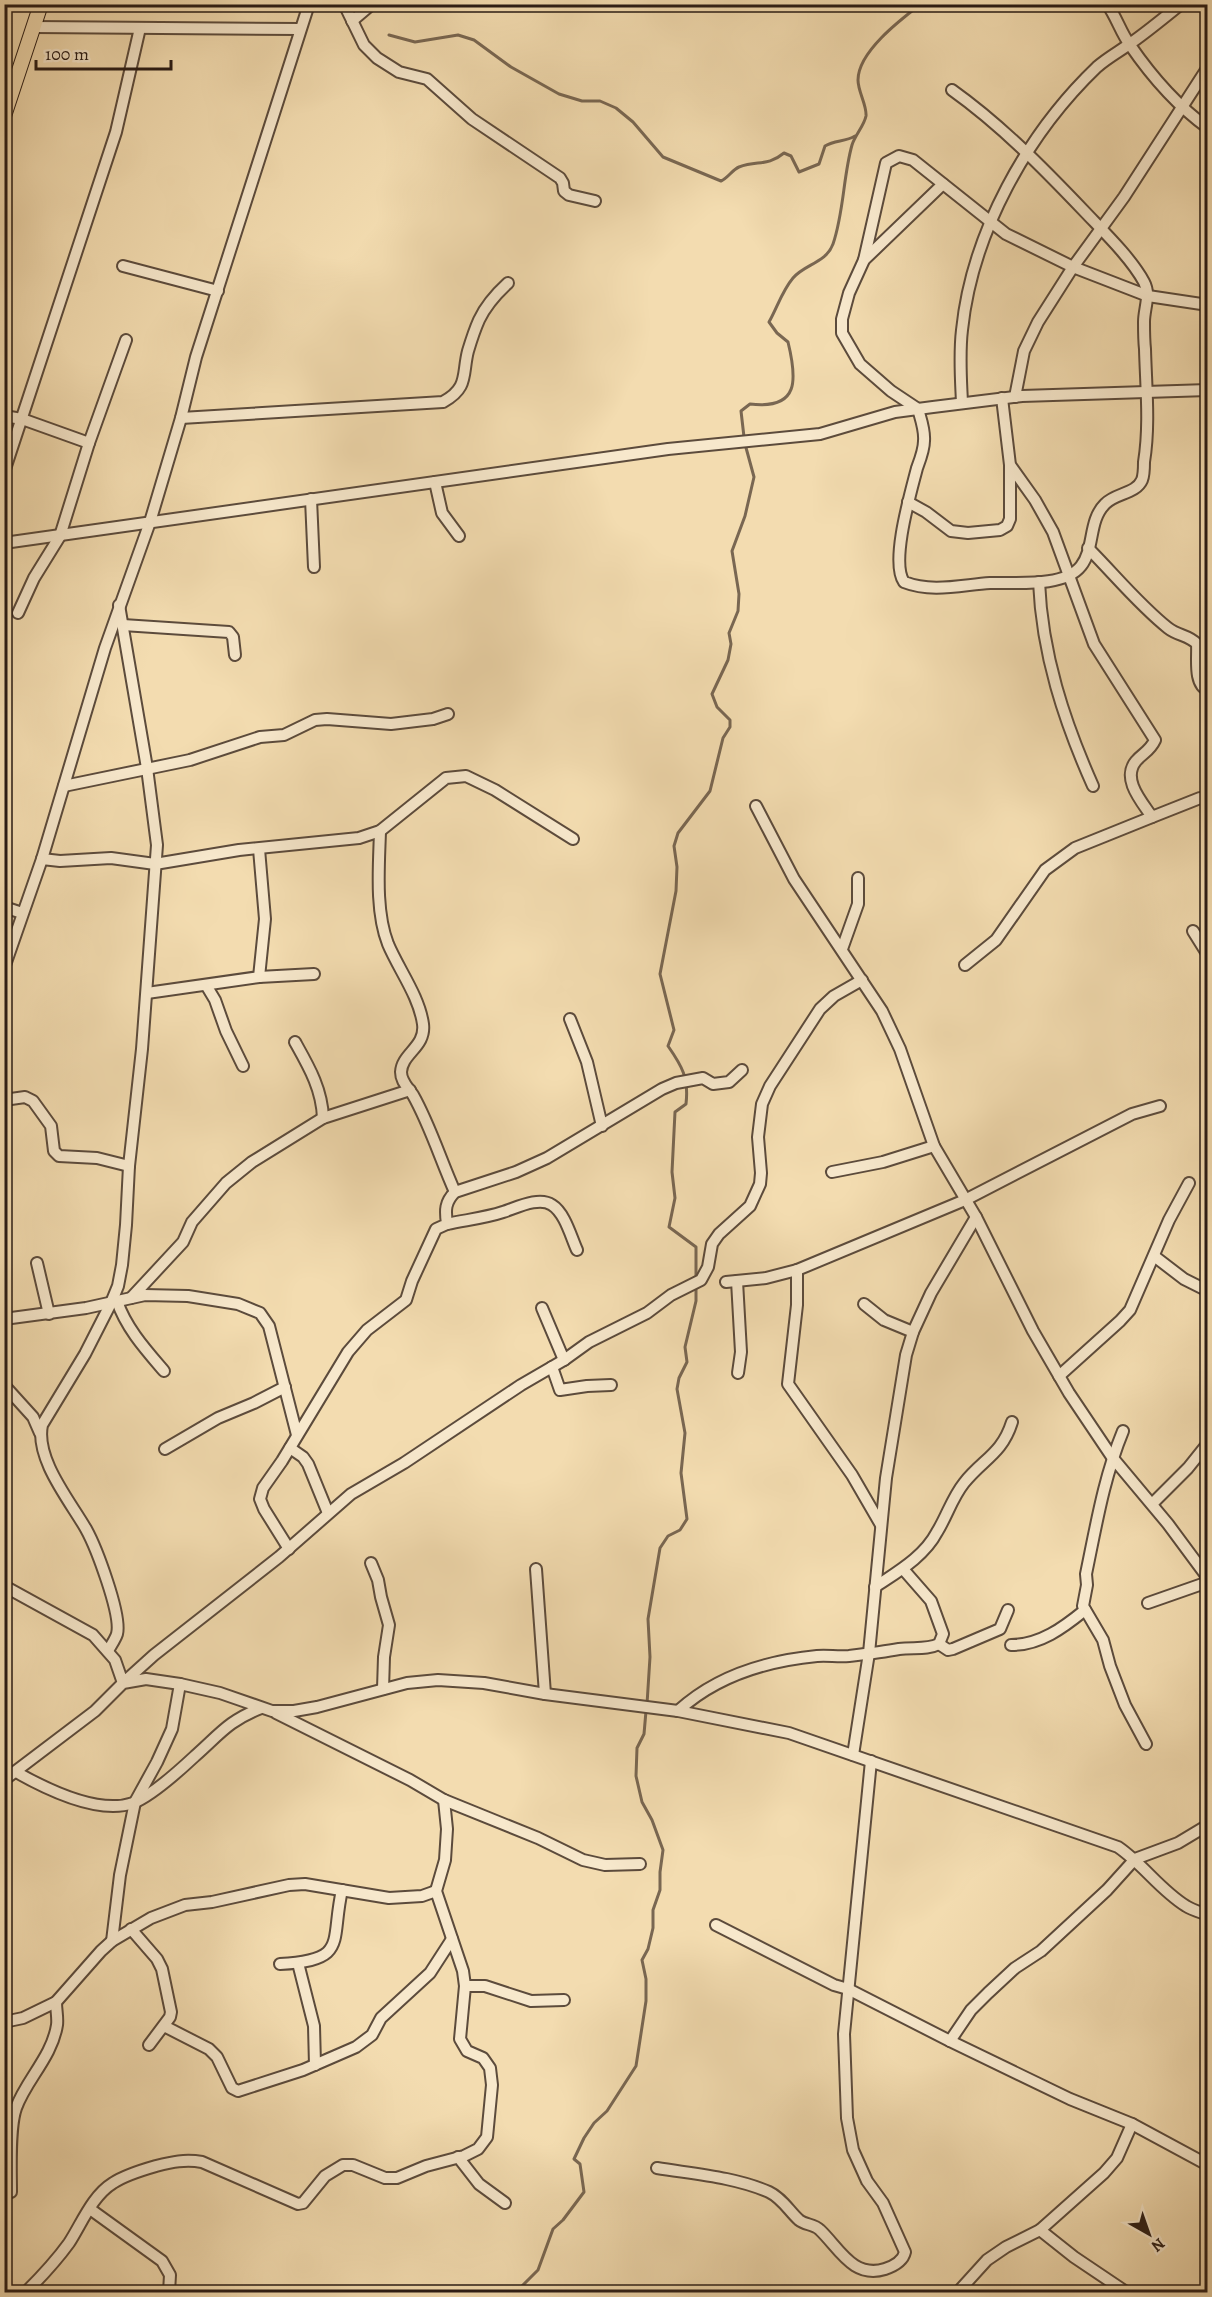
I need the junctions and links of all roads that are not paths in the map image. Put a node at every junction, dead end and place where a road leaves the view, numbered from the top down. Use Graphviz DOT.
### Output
graph roads {
  1 [pos="41,4"];
  2 [pos="309,4"];
  3 [pos="344,4"];
  4 [pos="372,4"];
  5 [pos="1107,4"];
  6 [pos="1181,4"];
  7 [pos="352,21"];
  8 [pos="34,27"];
  9 [pos="140,28"];
  10 [pos="300,30"];
  11 [pos="1130,44"];
  12 [pos="1208,67"];
  13 [pos="952,90"];
  14 [pos="1181,107"];
  15 [pos="4,116"];
  16 [pos="1208,128"];
  17 [pos="1027,154"];
  18 [pos="943,184"];
  19 [pos="595,201"];
  20 [pos="990,224"];
  21 [pos="1101,228"];
  22 [pos="864,260"];
  23 [pos="123,266"];
  24 [pos="1073,267"];
  25 [pos="508,283"];
  26 [pos="218,291"];
  27 [pos="1148,296"];
  28 [pos="1208,305"];
  29 [pos="126,340"];
  30 [pos="1208,390"];
  31 [pos="1148,392"];
  32 [pos="1015,397"];
  33 [pos="1002,398"];
  34 [pos="962,403"];
  35 [pos="918,409"];
  36 [pos="4,416"];
  37 [pos="181,418"];
  38 [pos="22,419"];
  39 [pos="89,443"];
  40 [pos="1010,465"];
  41 [pos="4,472"];
  42 [pos="435,482"];
  43 [pos="311,499"];
  44 [pos="908,502"];
  45 [pos="150,522"];
  46 [pos="60,536"];
  47 [pos="459,536"];
  48 [pos="4,543"];
  49 [pos="1088,548"];
  50 [pos="314,567"];
  51 [pos="1070,576"];
  52 [pos="1039,582"];
  53 [pos="120,605"];
  54 [pos="18,613"];
  55 [pos="123,625"];
  56 [pos="235,655"];
  57 [pos="1208,690"];
  58 [pos="448,714"];
  59 [pos="147,768"];
  60 [pos="64,786"];
  61 [pos="1093,786"];
  62 [pos="1208,801"];
  63 [pos="756,806"];
  64 [pos="1152,817"];
  65 [pos="380,831"];
  66 [pos="573,839"];
  67 [pos="259,849"];
  68 [pos="42,859"];
  69 [pos="156,864"];
  70 [pos="858,878"];
  71 [pos="4,907"];
  72 [pos="22,913"];
  73 [pos="1193,931"];
  74 [pos="842,950"];
  75 [pos="1208,955"];
  76 [pos="965,965"];
  77 [pos="4,968"];
  78 [pos="314,974"];
  79 [pos="259,977"];
  80 [pos="862,980"];
  81 [pos="206,985"];
  82 [pos="147,993"];
  83 [pos="570,1019"];
  84 [pos="295,1042"];
  85 [pos="243,1066"];
  86 [pos="742,1070"];
  87 [pos="410,1090"];
  88 [pos="4,1100"];
  89 [pos="1160,1106"];
  90 [pos="323,1118"];
  91 [pos="602,1126"];
  92 [pos="934,1146"];
  93 [pos="129,1166"];
  94 [pos="832,1172"];
  95 [pos="1189,1183"];
  96 [pos="455,1192"];
  97 [pos="965,1200"];
  98 [pos="976,1217"];
  99 [pos="447,1224"];
  100 [pos="577,1250"];
  101 [pos="1154,1256"];
  102 [pos="37,1263"];
  103 [pos="797,1270"];
  104 [pos="1208,1291"];
  105 [pos="131,1298"];
  106 [pos="114,1302"];
  107 [pos="864,1304"];
  108 [pos="542,1308"];
  109 [pos="49,1314"];
  110 [pos="4,1319"];
  111 [pos="913,1332"];
  112 [pos="564,1360"];
  113 [pos="552,1367"];
  114 [pos="164,1371"];
  115 [pos="738,1373"];
  116 [pos="1059,1376"];
  117 [pos="4,1385"];
  118 [pos="611,1385"];
  119 [pos="285,1387"];
  120 [pos="1012,1422"];
  121 [pos="1123,1431"];
  122 [pos="41,1433"];
  123 [pos="297,1435"];
  124 [pos="1208,1443"];
  125 [pos="290,1448"];
  126 [pos="165,1449"];
  127 [pos="1112,1458"];
  128 [pos="1152,1504"];
  129 [pos="328,1512"];
  130 [pos="881,1525"];
  131 [pos="289,1549"];
  132 [pos="371,1563"];
  133 [pos="536,1569"];
  134 [pos="903,1569"];
  135 [pos="1208,1580"];
  136 [pos="4,1586"];
  137 [pos="875,1587"];
  138 [pos="1148,1603"];
  139 [pos="1008,1610"];
  140 [pos="1085,1610"];
  141 [pos="939,1644"];
  142 [pos="1011,1645"];
  143 [pos="108,1651"];
  144 [pos="869,1653"];
  145 [pos="123,1683"];
  146 [pos="180,1684"];
  147 [pos="383,1689"];
  148 [pos="545,1694"];
  149 [pos="266,1709"];
  150 [pos="678,1712"];
  151 [pos="1146,1744"];
  152 [pos="853,1755"];
  153 [pos="871,1761"];
  154 [pos="16,1772"];
  155 [pos="4,1780"];
  156 [pos="444,1800"];
  157 [pos="135,1802"];
  158 [pos="1208,1825"];
  159 [pos="1135,1859"];
  160 [pos="640,1864"];
  161 [pos="342,1890"];
  162 [pos="436,1891"];
  163 [pos="1208,1915"];
  164 [pos="716,1925"];
  165 [pos="131,1929"];
  166 [pos="452,1938"];
  167 [pos="112,1941"];
  168 [pos="298,1963"];
  169 [pos="280,1964"];
  170 [pos="465,1986"];
  171 [pos="848,1989"];
  172 [pos="564,2000"];
  173 [pos="56,2002"];
  174 [pos="4,2022"];
  175 [pos="164,2026"];
  176 [pos="950,2041"];
  177 [pos="149,2045"];
  178 [pos="315,2065"];
  179 [pos="1132,2124"];
  180 [pos="459,2157"];
  181 [pos="1208,2165"];
  182 [pos="657,2168"];
  183 [pos="10,2192"];
  184 [pos="505,2203"];
  185 [pos="90,2209"];
  186 [pos="1040,2230"];
  187 [pos="4,2289"];
  188 [pos="9,2292"];
  189 [pos="26,2292"];
  190 [pos="169,2292"];
  191 [pos="958,2292"];
  192 [pos="1126,2292"];
  1 -- 8 [label="main road"];
  2 -- 10 [label="street"];
  3 -- 7 [label="street"];
  4 -- 7 [label="street"];
  5 -- 11 [label="street"];
  6 -- 11 [label="street"];
  7 -- 19 [label="street"];
  8 -- 9 [label="street"];
  8 -- 15 [label="main road"];
  9 -- 10 [label="street"];
  9 -- 38 [label="street"];
  10 -- 26 [label="street"];
  11 -- 14 [label="street"];
  11 -- 17 [label="street"];
  12 -- 14 [label="street"];
  13 -- 17 [label="street"];
  14 -- 16 [label="street"];
  14 -- 21 [label="street"];
  17 -- 20 [label="street"];
  17 -- 21 [label="street"];
  18 -- 20 [label="street"];
  18 -- 22 [label="street"];
  18 -- 22 [label="street"];
  20 -- 24 [label="street"];
  20 -- 34 [label="street"];
  21 -- 24 [label="street"];
  21 -- 27 [label="street"];
  22 -- 35 [label="street"];
  23 -- 26 [label="street"];
  24 -- 27 [label="street"];
  24 -- 32 [label="street"];
  25 -- 37 [label="street"];
  26 -- 37 [label="street"];
  27 -- 28 [label="street"];
  27 -- 31 [label="street"];
  29 -- 39 [label="street"];
  30 -- 31 [label="street"];
  31 -- 32 [label="street"];
  31 -- 49 [label="street"];
  32 -- 33 [label="street"];
  33 -- 34 [label="street"];
  33 -- 40 [label="street"];
  34 -- 35 [label="street"];
  35 -- 42 [label="street"];
  35 -- 44 [label="street"];
  36 -- 38 [label="street"];
  37 -- 45 [label="street"];
  38 -- 39 [label="street"];
  38 -- 41 [label="street"];
  39 -- 46 [label="street"];
  40 -- 44 [label="street"];
  40 -- 51 [label="street"];
  42 -- 43 [label="street"];
  42 -- 47 [label="street"];
  43 -- 45 [label="street"];
  43 -- 50 [label="street"];
  44 -- 52 [label="street"];
  45 -- 46 [label="street"];
  45 -- 53 [label="street"];
  46 -- 48 [label="street"];
  46 -- 54 [label="street"];
  49 -- 51 [label="street"];
  49 -- 57 [label="street"];
  51 -- 52 [label="street"];
  51 -- 64 [label="street"];
  52 -- 61 [label="street"];
  53 -- 55 [label="street"];
  53 -- 60 [label="street"];
  55 -- 56 [label="street"];
  55 -- 59 [label="street"];
  58 -- 59 [label="street"];
  59 -- 60 [label="street"];
  59 -- 69 [label="street"];
  60 -- 68 [label="street"];
  62 -- 64 [label="street"];
  63 -- 74 [label="street"];
  64 -- 76 [label="street"];
  65 -- 66 [label="street"];
  65 -- 67 [label="street"];
  65 -- 87 [label="street"];
  67 -- 69 [label="street"];
  67 -- 79 [label="street"];
  68 -- 69 [label="street"];
  68 -- 72 [label="street"];
  69 -- 82 [label="street"];
  70 -- 74 [label="street"];
  71 -- 72 [label="street"];
  72 -- 77 [label="street"];
  73 -- 75 [label="street"];
  74 -- 80 [label="street"];
  78 -- 79 [label="street"];
  79 -- 81 [label="street"];
  80 -- 92 [label="street"];
  80 -- 112 [label="street"];
  81 -- 82 [label="street"];
  81 -- 85 [label="street"];
  82 -- 93 [label="street"];
  83 -- 91 [label="street"];
  84 -- 90 [label="street"];
  86 -- 91 [label="street"];
  87 -- 90 [label="street"];
  87 -- 96 [label="street"];
  88 -- 93 [label="street"];
  89 -- 97 [label="street"];
  90 -- 105 [label="street"];
  91 -- 96 [label="street"];
  92 -- 94 [label="street"];
  92 -- 97 [label="street"];
  93 -- 106 [label="street"];
  95 -- 101 [label="street"];
  96 -- 99 [label="street"];
  97 -- 98 [label="street"];
  97 -- 103 [label="street"];
  98 -- 111 [label="street"];
  98 -- 116 [label="street"];
  99 -- 100 [label="street"];
  99 -- 123 [label="street"];
  101 -- 104 [label="street"];
  101 -- 116 [label="street"];
  102 -- 109 [label="street"];
  103 -- 115 [label="street"];
  103 -- 130 [label="street"];
  105 -- 106 [label="street"];
  105 -- 119 [label="street"];
  106 -- 109 [label="street"];
  106 -- 114 [label="street"];
  106 -- 122 [label="street"];
  107 -- 111 [label="street"];
  108 -- 112 [label="street"];
  109 -- 110 [label="street"];
  111 -- 130 [label="street"];
  112 -- 113 [label="street"];
  113 -- 118 [label="street"];
  113 -- 129 [label="street"];
  116 -- 127 [label="street"];
  117 -- 122 [label="street"];
  119 -- 123 [label="street"];
  119 -- 126 [label="street"];
  120 -- 134 [label="street"];
  121 -- 127 [label="street"];
  122 -- 143 [label="street"];
  123 -- 125 [label="street"];
  124 -- 128 [label="street"];
  125 -- 129 [label="street"];
  125 -- 131 [label="street"];
  127 -- 128 [label="street"];
  127 -- 140 [label="street"];
  128 -- 135 [label="street"];
  129 -- 131 [label="street"];
  130 -- 137 [label="street"];
  131 -- 145 [label="street"];
  132 -- 147 [label="street"];
  133 -- 148 [label="street"];
  134 -- 137 [label="street"];
  134 -- 141 [label="street"];
  135 -- 138 [label="street"];
  136 -- 143 [label="street"];
  137 -- 144 [label="street"];
  139 -- 141 [label="street"];
  140 -- 142 [label="street"];
  140 -- 151 [label="street"];
  141 -- 144 [label="street"];
  143 -- 145 [label="street"];
  144 -- 150 [label="street"];
  144 -- 152 [label="street"];
  145 -- 146 [label="street"];
  145 -- 154 [label="street"];
  146 -- 149 [label="street"];
  146 -- 157 [label="street"];
  147 -- 148 [label="street"];
  147 -- 149 [label="street"];
  148 -- 150 [label="street"];
  149 -- 156 [label="street"];
  149 -- 157 [label="street"];
  150 -- 152 [label="street"];
  152 -- 153 [label="street"];
  153 -- 159 [label="street"];
  153 -- 171 [label="street"];
  154 -- 155 [label="street"];
  154 -- 157 [label="street"];
  156 -- 160 [label="street"];
  156 -- 162 [label="street"];
  157 -- 167 [label="street"];
  158 -- 159 [label="street"];
  159 -- 163 [label="street"];
  159 -- 176 [label="street"];
  161 -- 162 [label="street"];
  161 -- 165 [label="street"];
  161 -- 168 [label="street"];
  162 -- 166 [label="street"];
  164 -- 171 [label="street"];
  165 -- 167 [label="street"];
  165 -- 175 [label="street"];
  166 -- 170 [label="street"];
  166 -- 178 [label="street"];
  167 -- 173 [label="street"];
  168 -- 169 [label="street"];
  168 -- 178 [label="street"];
  170 -- 172 [label="street"];
  170 -- 180 [label="street"];
  171 -- 176 [label="street"];
  171 -- 182 [label="street"];
  173 -- 174 [label="street"];
  173 -- 183 [label="street"];
  175 -- 177 [label="street"];
  175 -- 178 [label="street"];
  176 -- 179 [label="street"];
  179 -- 181 [label="street"];
  179 -- 186 [label="street"];
  180 -- 184 [label="street"];
  180 -- 185 [label="street"];
  185 -- 189 [label="street"];
  185 -- 190 [label="street"];
  186 -- 191 [label="street"];
  186 -- 192 [label="street"];
  187 -- 188 [label="street"];
}
